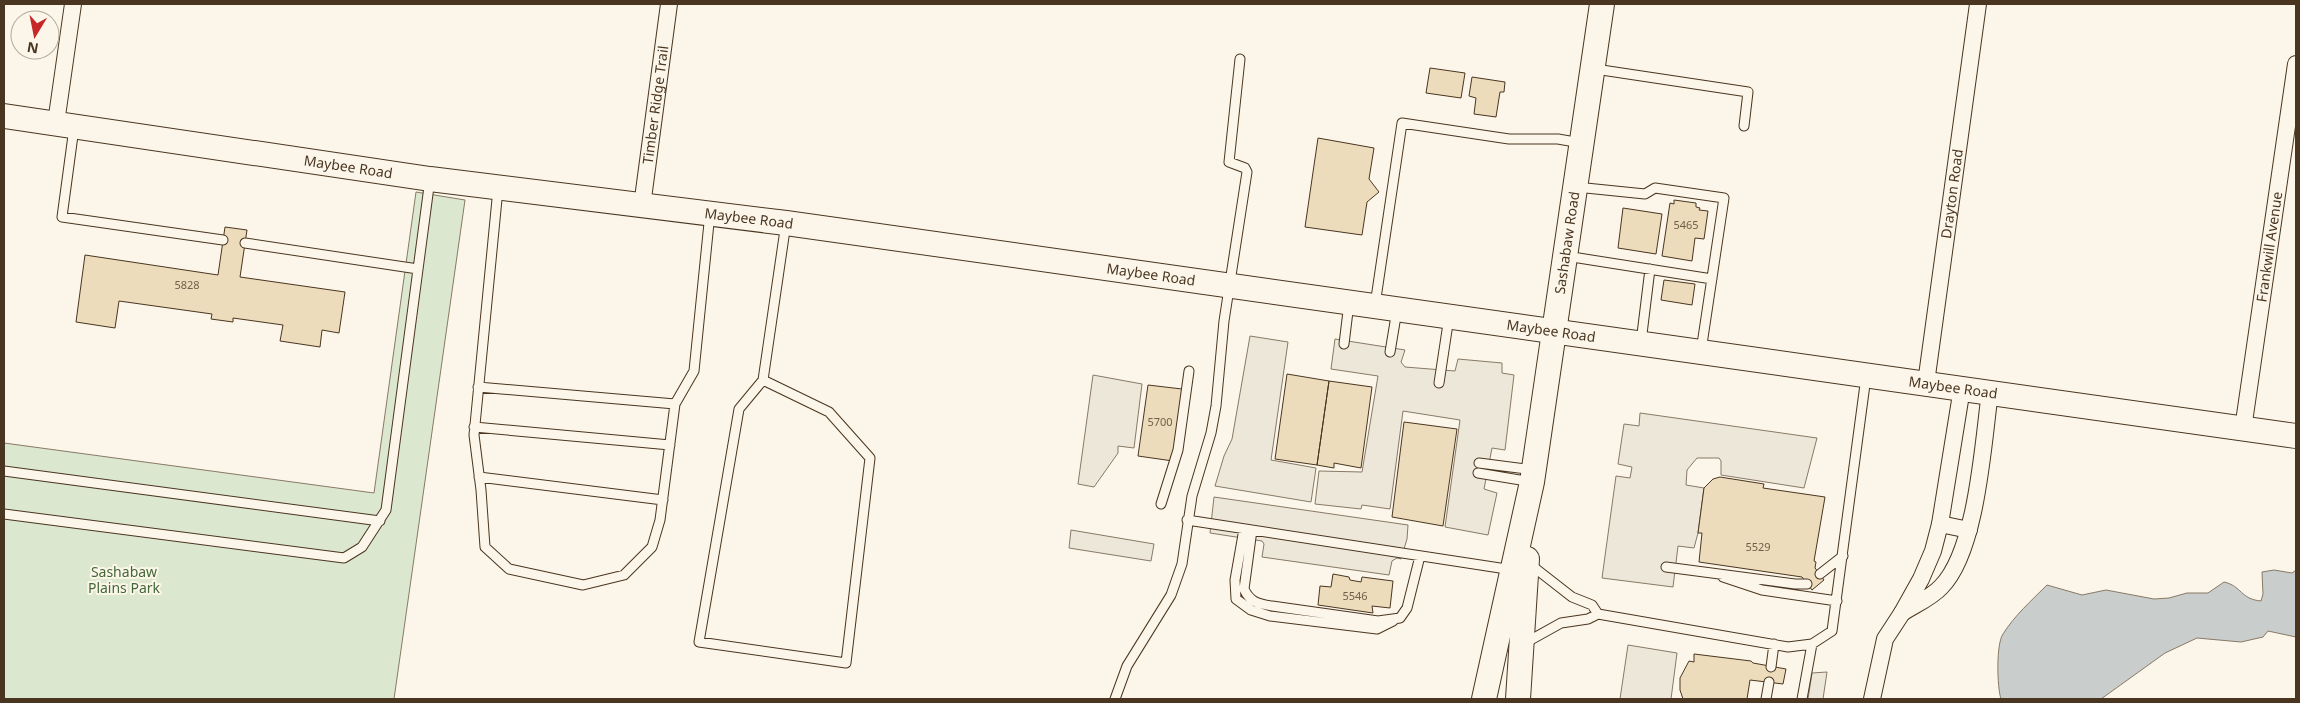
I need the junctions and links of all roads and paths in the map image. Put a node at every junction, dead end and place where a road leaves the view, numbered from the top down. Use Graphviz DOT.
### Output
graph roads {
  1 [pos="73,4"];
  2 [pos="669,4"];
  3 [pos="1602,4"];
  4 [pos="1978,4"];
  5 [pos="1240,59"];
  6 [pos="2296,64"];
  7 [pos="1592,69"];
  8 [pos="4,116"];
  9 [pos="66,125"];
  10 [pos="1744,126"];
  11 [pos="1582,143"];
  12 [pos="430,179"];
  13 [pos="1575,187"];
  14 [pos="498,188"];
  15 [pos="642,206"];
  16 [pos="710,213"];
  17 [pos="786,223"];
  18 [pos="223,240"];
  19 [pos="245,243"];
  20 [pos="1565,256"];
  21 [pos="418,269"];
  22 [pos="1650,269"];
  23 [pos="1712,279"];
  24 [pos="1230,286"];
  25 [pos="1349,303"];
  26 [pos="1386,308"];
  27 [pos="1449,316"];
  28 [pos="1555,330"];
  29 [pos="1641,342"];
  30 [pos="1344,344"];
  31 [pos="1701,351"];
  32 [pos="1390,352"];
  33 [pos="1189,371"];
  34 [pos="1867,374"];
  35 [pos="763,380"];
  36 [pos="1439,383"];
  37 [pos="1926,383"];
  38 [pos="478,387"];
  39 [pos="1962,388"];
  40 [pos="1990,392"];
  41 [pos="675,404"];
  42 [pos="474,427"];
  43 [pos="2243,429"];
  44 [pos="2296,436"];
  45 [pos="670,445"];
  46 [pos="1479,463"];
  47 [pos="4,471"];
  48 [pos="1478,473"];
  49 [pos="1533,476"];
  50 [pos="480,477"];
  51 [pos="663,500"];
  52 [pos="1161,504"];
  53 [pos="4,514"];
  54 [pos="1187,520"];
  55 [pos="380,521"];
  56 [pos="1940,524"];
  57 [pos="1248,530"];
  58 [pos="1969,530"];
  59 [pos="1420,556"];
  60 [pos="1843,556"];
  61 [pos="1520,566"];
  62 [pos="1666,567"];
  63 [pos="1711,573"];
  64 [pos="1820,574"];
  65 [pos="1807,584"];
  66 [pos="1837,602"];
  67 [pos="1902,613"];
  68 [pos="1598,614"];
  69 [pos="1774,644"];
  70 [pos="1812,644"];
  71 [pos="1522,645"];
  72 [pos="1771,667"];
  73 [pos="1769,682"];
  74 [pos="1115,699"];
  75 [pos="1484,699"];
  76 [pos="1518,699"];
  77 [pos="1766,699"];
  78 [pos="1802,699"];
  79 [pos="1872,699"];
  1 -- 9 [label="street"];
  2 -- 15 [label="street, Timber Ridge Trail"];
  3 -- 7 [label="main road, Sashabaw Road"];
  4 -- 37 [label="street, Drayton Road"];
  5 -- 24 [label="lane"];
  6 -- 43 [label="street, Frankwill Avenue"];
  7 -- 10 [label="lane"];
  7 -- 11 [label="main road, Sashabaw Road"];
  8 -- 9 [label="main road, Maybee Road"];
  9 -- 12 [label="main road, Maybee Road"];
  9 -- 18 [label="lane"];
  11 -- 13 [label="main road, Sashabaw Road"];
  11 -- 26 [label="lane"];
  12 -- 14 [label="main road, Maybee Road"];
  12 -- 21 [label="lane"];
  13 -- 20 [label="main road, Sashabaw Road"];
  13 -- 23 [label="lane"];
  14 -- 15 [label="main road, Maybee Road"];
  14 -- 38 [label="lane"];
  15 -- 16 [label="main road, Maybee Road"];
  16 -- 17 [label="main road, Maybee Road"];
  16 -- 41 [label="lane"];
  17 -- 24 [label="main road, Maybee Road"];
  17 -- 35 [label="lane"];
  19 -- 21 [label="lane"];
  20 -- 22 [label="lane"];
  20 -- 28 [label="main road, Sashabaw Road"];
  21 -- 55 [label="lane"];
  22 -- 23 [label="lane"];
  22 -- 29 [label="lane"];
  23 -- 31 [label="lane"];
  24 -- 25 [label="main road, Maybee Road"];
  24 -- 54 [label="lane"];
  25 -- 26 [label="main road, Maybee Road"];
  25 -- 30 [label="lane"];
  26 -- 27 [label="main road, Maybee Road"];
  26 -- 32 [label="lane"];
  27 -- 28 [label="main road, Maybee Road"];
  27 -- 36 [label="lane"];
  28 -- 29 [label="main road, Maybee Road"];
  28 -- 49 [label="main road, Sashabaw Road"];
  29 -- 31 [label="main road, Maybee Road"];
  31 -- 34 [label="main road, Maybee Road"];
  33 -- 52 [label="lane"];
  34 -- 37 [label="main road, Maybee Road"];
  34 -- 60 [label="lane"];
  35 -- 35 [label="lane"];
  37 -- 39 [label="main road, Maybee Road"];
  38 -- 41 [label="lane"];
  38 -- 42 [label="lane"];
  39 -- 40 [label="main road, Maybee Road"];
  39 -- 56 [label="street"];
  40 -- 43 [label="main road, Maybee Road"];
  40 -- 58 [label="street"];
  41 -- 45 [label="lane"];
  42 -- 45 [label="lane"];
  42 -- 50 [label="lane"];
  43 -- 44 [label="main road, Maybee Road"];
  45 -- 51 [label="lane"];
  46 -- 49 [label="lane"];
  47 -- 55 [label="lane"];
  48 -- 49 [label="lane"];
  49 -- 61 [label="main road, Sashabaw Road"];
  50 -- 51 [label="lane"];
  50 -- 51 [label="lane"];
  53 -- 55 [label="lane"];
  54 -- 57 [label="lane"];
  54 -- 74 [label="lane"];
  56 -- 58 [label="street"];
  56 -- 67 [label="street"];
  57 -- 59 [label="lane"];
  57 -- 59 [label="lane"];
  58 -- 67 [label="street"];
  59 -- 61 [label="lane"];
  60 -- 64 [label="lane"];
  60 -- 66 [label="lane"];
  61 -- 68 [label="lane"];
  61 -- 71 [label="main road, Sashabaw Road"];
  61 -- 75 [label="main road, Sashabaw Road"];
  62 -- 63 [label="lane"];
  63 -- 65 [label="lane"];
  63 -- 66 [label="lane"];
  66 -- 70 [label="lane"];
  67 -- 79 [label="street"];
  68 -- 69 [label="lane"];
  68 -- 71 [label="lane"];
  69 -- 70 [label="lane"];
  69 -- 72 [label="lane"];
  70 -- 78 [label="lane"];
  71 -- 76 [label="main road, Sashabaw Road"];
  73 -- 77 [label="lane"];
}
